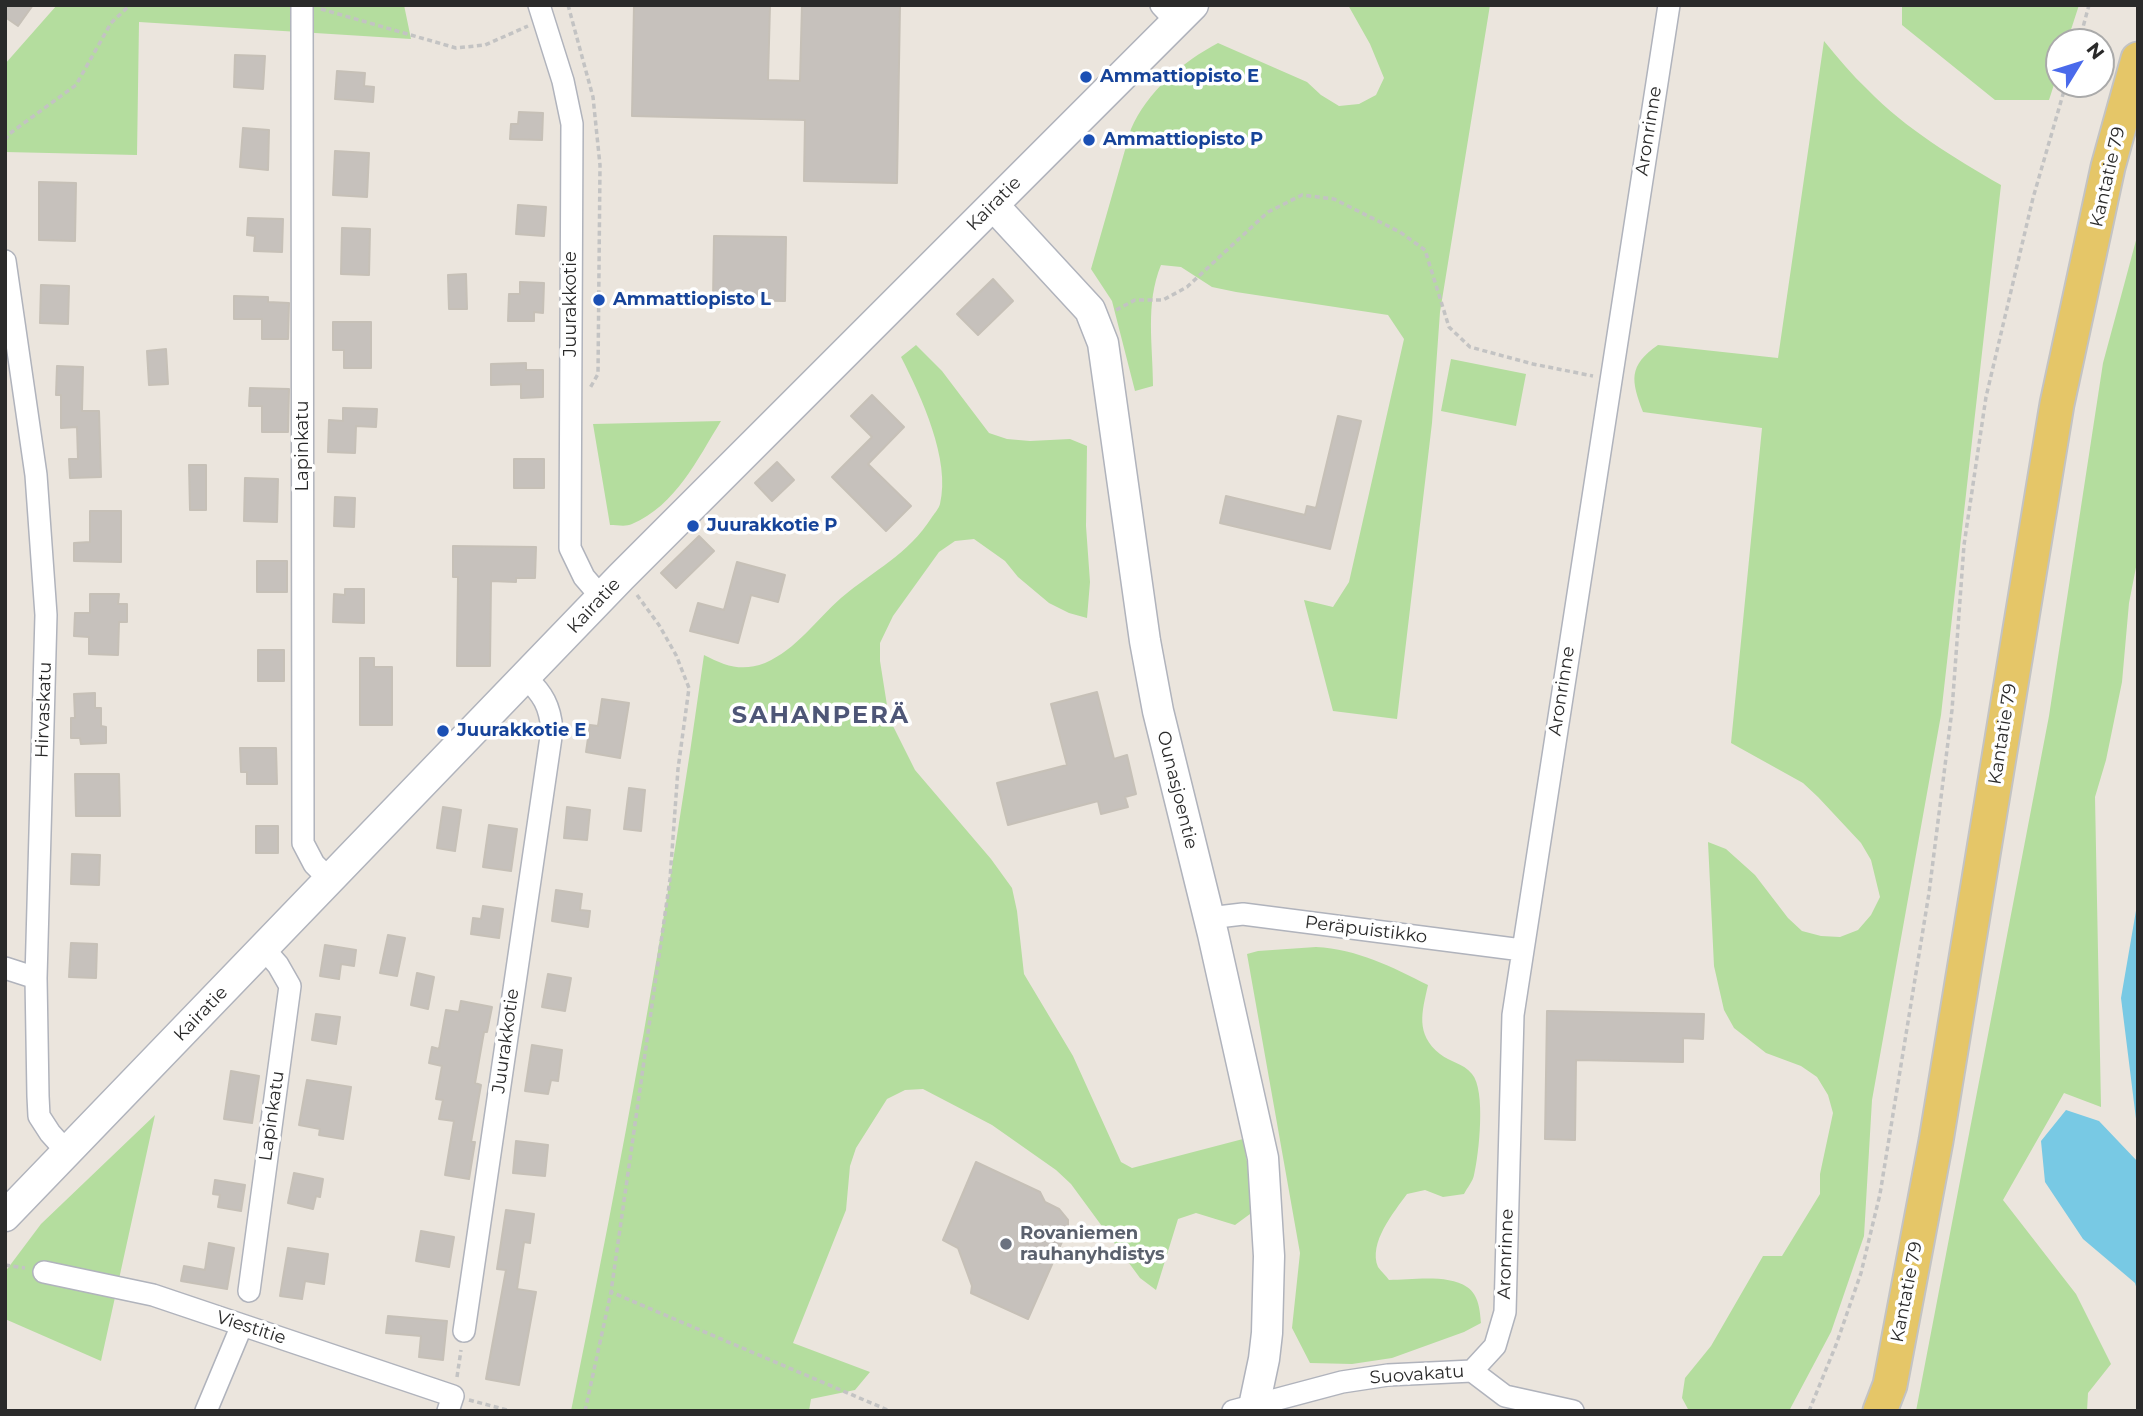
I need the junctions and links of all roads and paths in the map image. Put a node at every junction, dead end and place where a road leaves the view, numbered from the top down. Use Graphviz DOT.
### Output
graph roads {
  1 [pos="130,5"];
  2 [pos="1669,5"];
  3 [pos="2089,5"];
  4 [pos="307,6"];
  5 [pos="569,7"];
  6 [pos="1177,10"];
  7 [pos="541,12"];
  8 [pos="2083,28"];
  9 [pos="2138,59"];
  10 [pos="2062,98"];
  11 [pos="5,140"];
  12 [pos="993,205"];
  13 [pos="5,261"];
  14 [pos="1108,314"];
  15 [pos="1611,379"];
  16 [pos="611,587"];
  17 [pos="526,678"];
  18 [pos="329,879"];
  19 [pos="1209,918"];
  20 [pos="264,949"];
  21 [pos="1522,950"];
  22 [pos="5,968"];
  23 [pos="36,978"];
  24 [pos="66,1152"];
  25 [pos="5,1216"];
  26 [pos="44,1272"];
  27 [pos="249,1292"];
  28 [pos="611,1292"];
  29 [pos="242,1325"];
  30 [pos="464,1331"];
  31 [pos="1472,1371"];
  32 [pos="451,1404"];
  33 [pos="1247,1409"];
  34 [pos="206,1411"];
  35 [pos="511,1411"];
  36 [pos="585,1411"];
  37 [pos="890,1411"];
  38 [pos="1573,1411"];
  39 [pos="1809,1411"];
  40 [pos="1880,1411"];
  1 -- 11 [label="path"];
  2 -- 15 [label="street, Aronrinne"];
  3 -- 8 [label="path"];
  4 -- 7 [label="path"];
  4 -- 18 [label="street, Lapinkatu"];
  5 -- 7 [label="path"];
  6 -- 12 [label="main road, Kairatie"];
  7 -- 16 [label="street, Juurakkotie"];
  9 -- 40 [label="main road, Kantatie 79"];
  10 -- 39 [label="path"];
  12 -- 16 [label="main road, Kairatie"];
  12 -- 19 [label="main road, Ounasjoentie"];
  13 -- 23 [label="street, Hirvaskatu"];
  14 -- 15 [label="path"];
  15 -- 21 [label="street, Aronrinne"];
  16 -- 17 [label="main road, Kairatie"];
  16 -- 28 [label="path"];
  17 -- 18 [label="main road, Kairatie"];
  17 -- 30 [label="street, Juurakkotie"];
  18 -- 20 [label="main road, Kairatie"];
  19 -- 21 [label="street, Peräpuistikko"];
  19 -- 33 [label="main road, Ounasjoentie"];
  20 -- 24 [label="main road, Kairatie"];
  20 -- 27 [label="street, Lapinkatu"];
  21 -- 31 [label="street, Aronrinne"];
  22 -- 23 [label="street"];
  23 -- 24 [label="street, Hirvaskatu"];
  24 -- 25 [label="main road, Kairatie"];
  26 -- 29 [label="street, Viestitie"];
  28 -- 36 [label="path"];
  28 -- 37 [label="path"];
  29 -- 32 [label="street, Viestitie"];
  29 -- 34 [label="street"];
  30 -- 32 [label="path"];
  31 -- 33 [label="street, Suovakatu"];
  31 -- 38 [label="street, Suovakatu"];
  32 -- 35 [label="path"];
}
